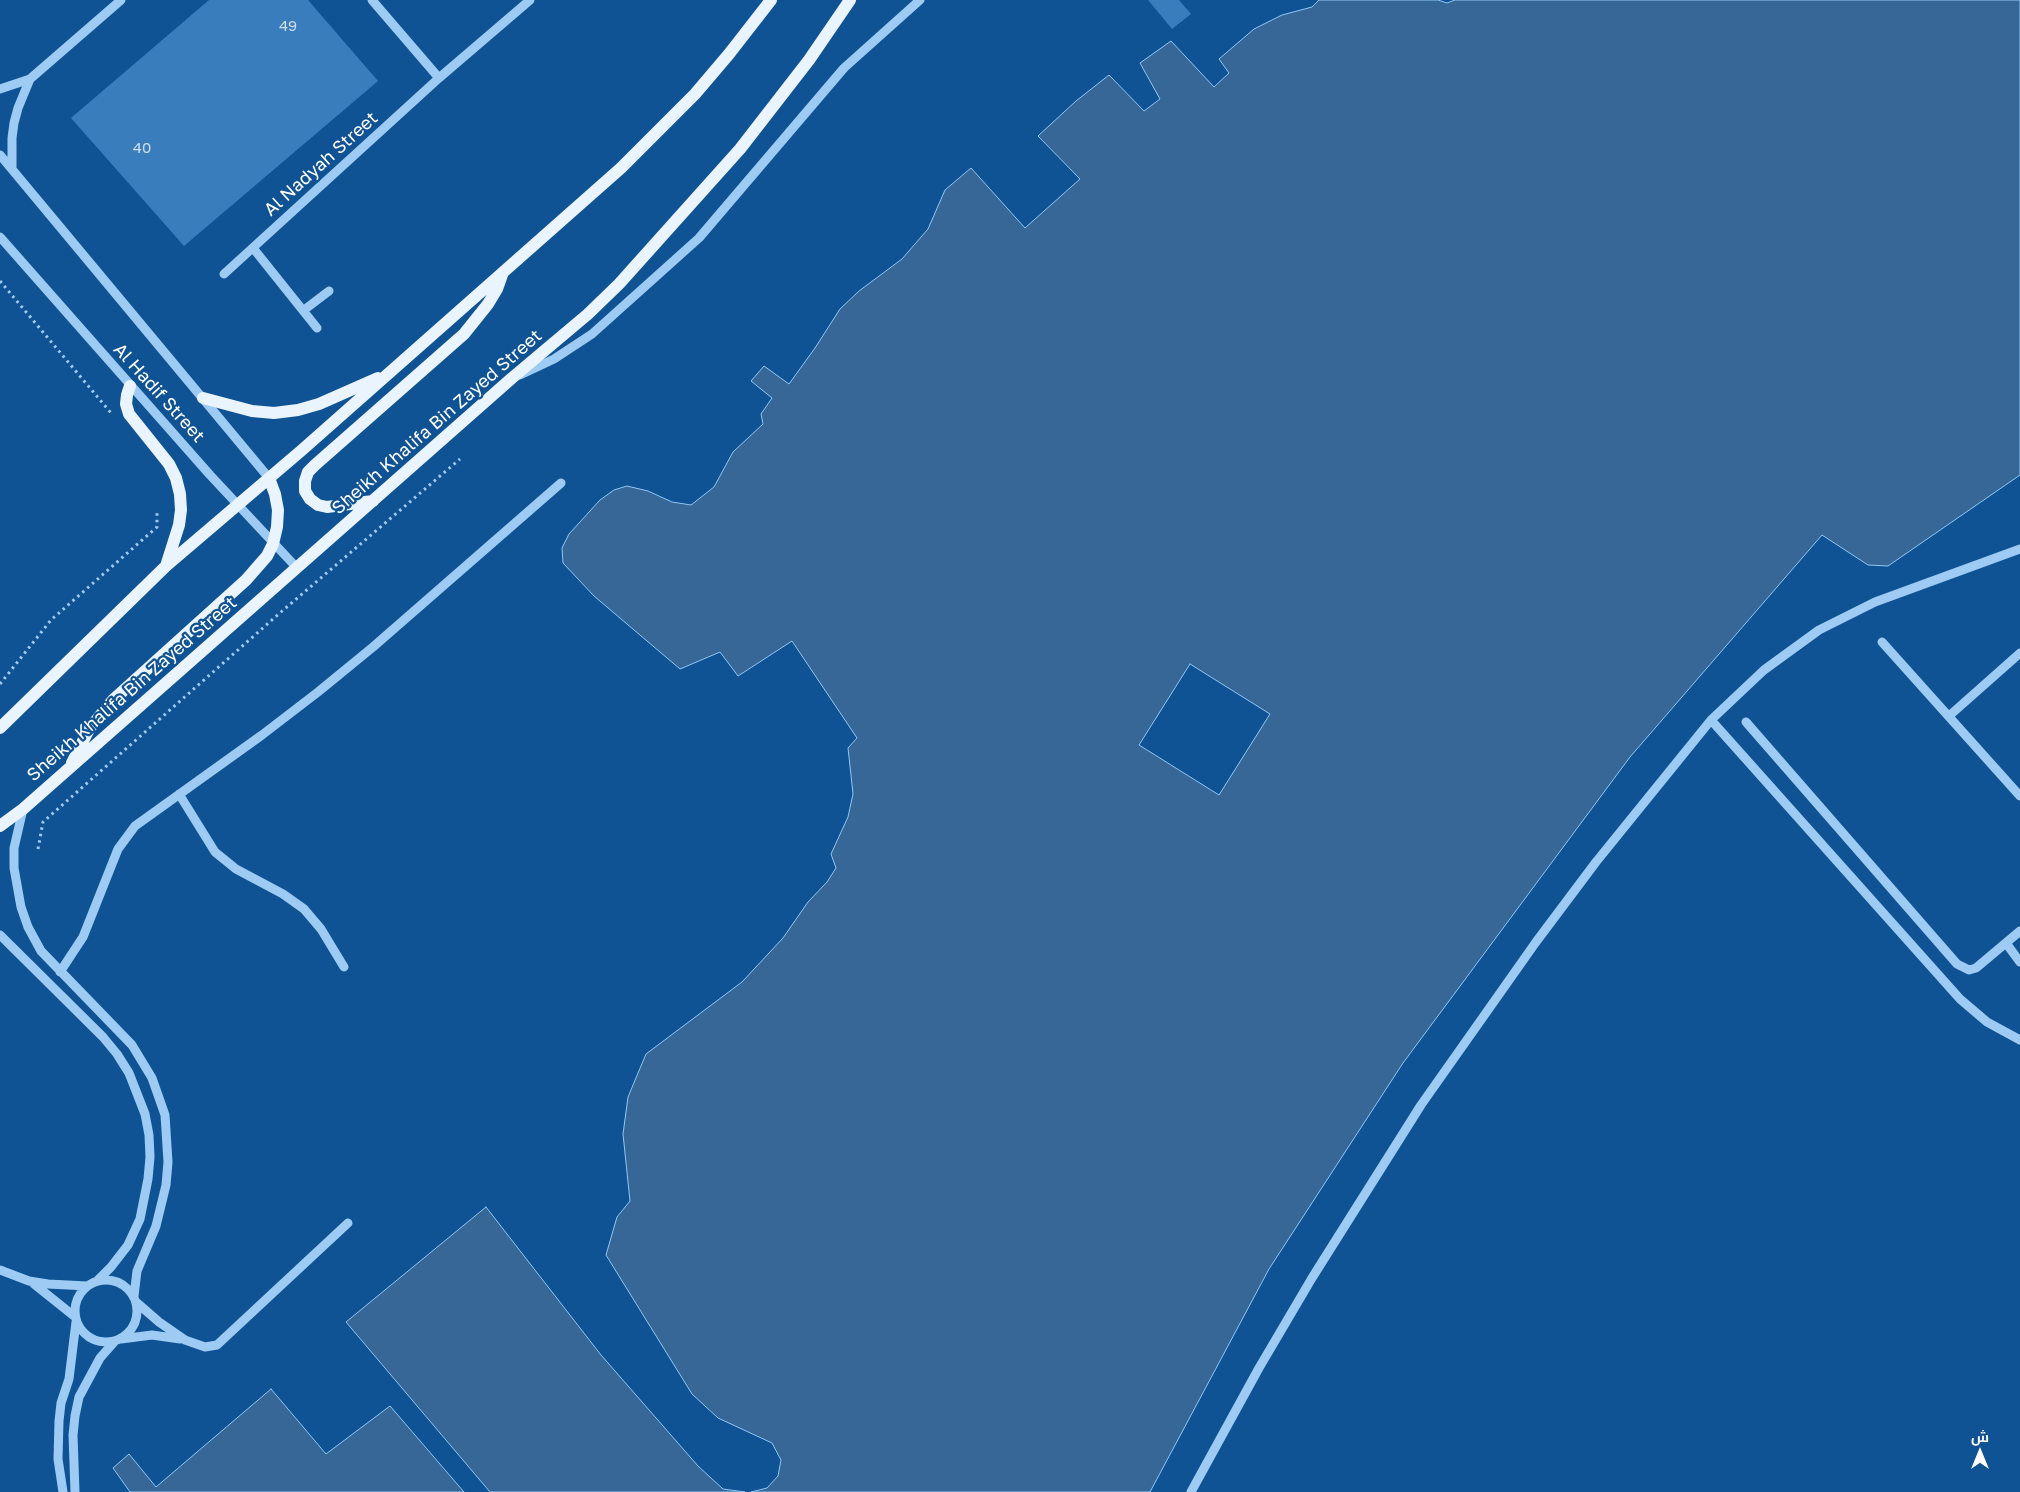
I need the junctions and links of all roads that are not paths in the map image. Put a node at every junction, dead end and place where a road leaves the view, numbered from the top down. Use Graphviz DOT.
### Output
graph roads {
  1 [pos="120,0"];
  2 [pos="372,0"];
  3 [pos="530,0"];
  4 [pos="771,0"];
  5 [pos="850,0"];
  6 [pos="920,0"];
  7 [pos="440,78"];
  8 [pos="30,80"];
  9 [pos="0,89"];
  10 [pos="0,155"];
  11 [pos="12,169"];
  12 [pos="0,237"];
  13 [pos="253,248"];
  14 [pos="503,272"];
  15 [pos="224,274"];
  16 [pos="329,291"];
  17 [pos="304,310"];
  18 [pos="317,328"];
  19 [pos="389,372"];
  20 [pos="512,378"];
  21 [pos="130,386"];
  22 [pos="203,398"];
  23 [pos="270,478"];
  24 [pos="561,483"];
  25 [pos="373,501"];
  26 [pos="238,506"];
  27 [pos="273,544"];
  28 [pos="2020,548"];
  29 [pos="166,566"];
  30 [pos="297,568"];
  31 [pos="1882,642"];
  32 [pos="2020,653"];
  33 [pos="1949,716"];
  34 [pos="1711,720"];
  35 [pos="1746,722"];
  36 [pos="0,728"];
  37 [pos="71,766"];
  38 [pos="179,794"];
  39 [pos="2020,796"];
  40 [pos="23,809"];
  41 [pos="0,826"];
  42 [pos="2020,931"];
  43 [pos="0,935"];
  44 [pos="2006,943"];
  45 [pos="2020,962"];
  46 [pos="344,967"];
  47 [pos="60,972"];
  48 [pos="2020,1040"];
  49 [pos="348,1223"];
  50 [pos="0,1270"];
  51 [pos="29,1281"];
  52 [pos="97,1281"];
  53 [pos="87,1286"];
  54 [pos="134,1299"];
  55 [pos="75,1319"];
  56 [pos="117,1340"];
  57 [pos="185,1340"];
  58 [pos="63,1492"];
  59 [pos="75,1492"];
  60 [pos="1191,1492"];
  1 -- 8 [label="street"];
  2 -- 7 [label="street"];
  3 -- 7 [label="street, Al Nadyah Street"];
  4 -- 14 [label="main road"];
  5 -- 20 [label="main road, Sheikh Khalifa Bin Zayed Street"];
  6 -- 20 [label="street"];
  7 -- 13 [label="street, Al Nadyah Street"];
  8 -- 9 [label="street"];
  8 -- 11 [label="street"];
  10 -- 11 [label="street, Al Hadif Street"];
  11 -- 22 [label="street, Al Hadif Street"];
  12 -- 21 [label="street, Al Hadif Street"];
  13 -- 15 [label="street, Al Nadyah Street"];
  13 -- 17 [label="street"];
  14 -- 19 [label="main road"];
  14 -- 25 [label="main road"];
  16 -- 17 [label="street"];
  17 -- 18 [label="street"];
  19 -- 22 [label="main road"];
  19 -- 23 [label="main road"];
  20 -- 25 [label="main road, Sheikh Khalifa Bin Zayed Street"];
  21 -- 26 [label="street, Al Hadif Street"];
  21 -- 29 [label="main road"];
  22 -- 23 [label="street, Al Hadif Street"];
  23 -- 26 [label="main road"];
  23 -- 27 [label="main road"];
  24 -- 38 [label="street"];
  25 -- 30 [label="main road, Sheikh Khalifa Bin Zayed Street"];
  26 -- 27 [label="street, Al Hadif Street"];
  26 -- 29 [label="main road"];
  27 -- 30 [label="street, Al Hadif Street"];
  27 -- 37 [label="main road"];
  28 -- 34 [label="street"];
  29 -- 36 [label="main road"];
  30 -- 37 [label="main road, Sheikh Khalifa Bin Zayed Street"];
  31 -- 33 [label="street"];
  32 -- 33 [label="street"];
  33 -- 39 [label="street"];
  34 -- 48 [label="street"];
  34 -- 60 [label="street"];
  35 -- 44 [label="street"];
  37 -- 40 [label="main road, Sheikh Khalifa Bin Zayed Street"];
  38 -- 46 [label="street"];
  38 -- 47 [label="street"];
  40 -- 41 [label="main road, Sheikh Khalifa Bin Zayed Street"];
  40 -- 47 [label="street"];
  42 -- 44 [label="street"];
  43 -- 52 [label="street"];
  44 -- 45 [label="street"];
  47 -- 54 [label="street"];
  49 -- 57 [label="street"];
  50 -- 51 [label="street"];
  51 -- 53 [label="street"];
  51 -- 55 [label="street"];
  52 -- 53 [label="street"];
  52 -- 54 [label="street"];
  53 -- 55 [label="street"];
  54 -- 56 [label="street"];
  54 -- 57 [label="street"];
  55 -- 56 [label="street"];
  55 -- 58 [label="street"];
  56 -- 57 [label="street"];
  56 -- 59 [label="street"];
}
